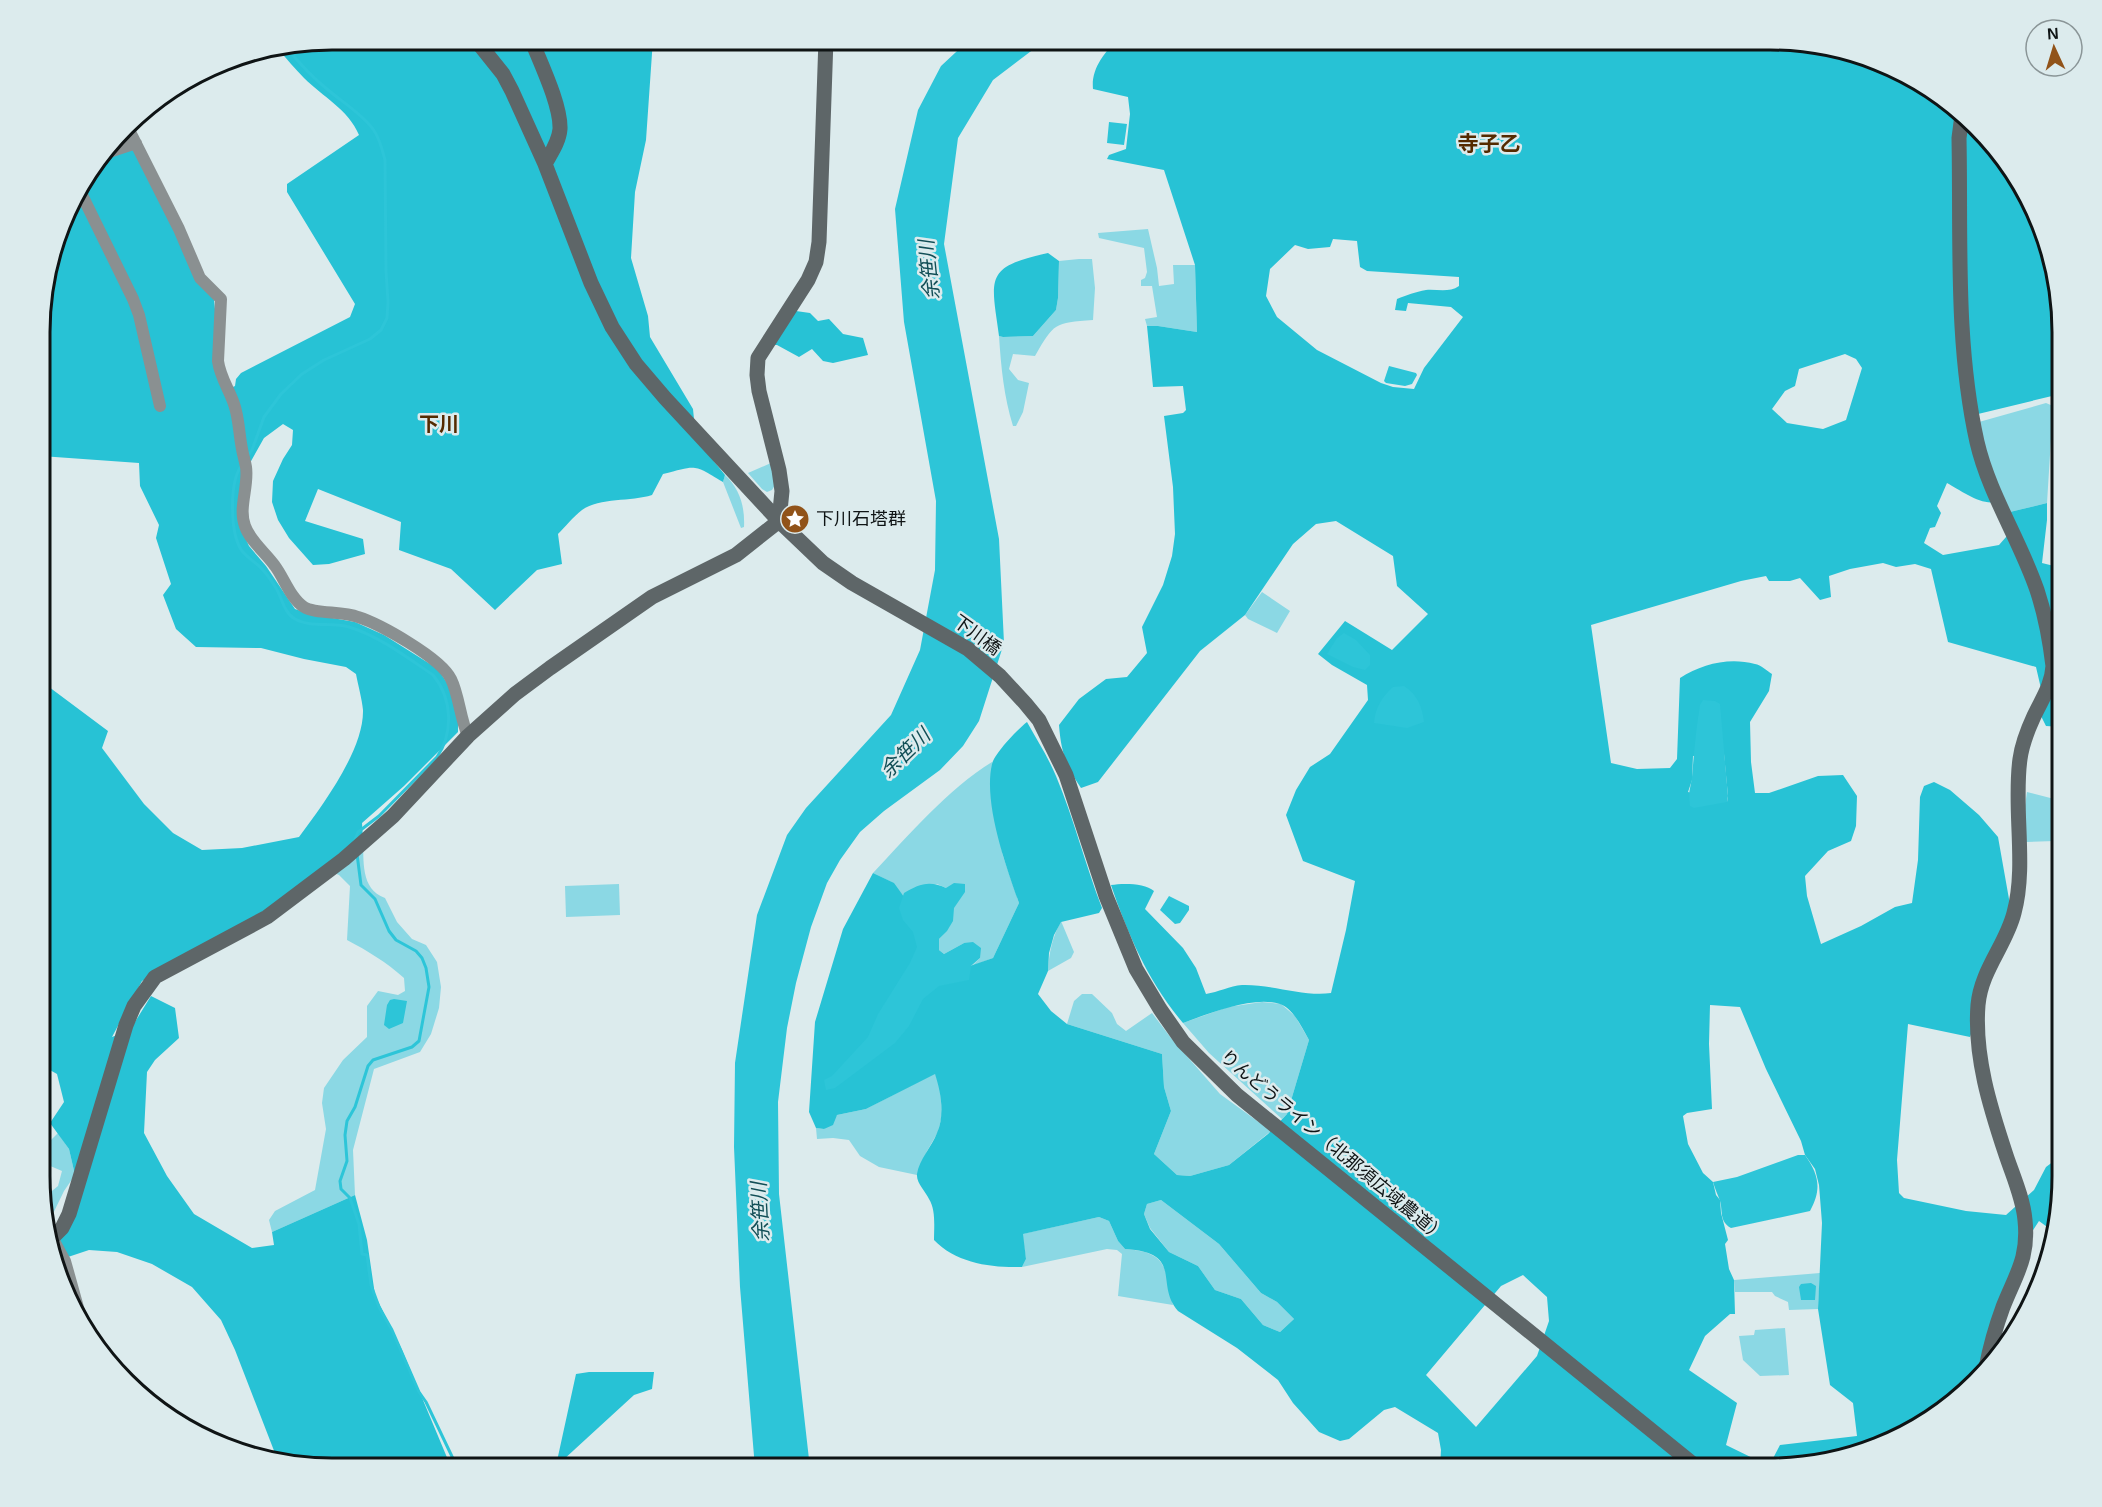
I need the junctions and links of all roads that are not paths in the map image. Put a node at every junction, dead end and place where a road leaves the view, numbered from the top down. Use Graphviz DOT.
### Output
graph roads {
  1 [pos="483,50"];
  2 [pos="535,50"];
  3 [pos="826,50"];
  4 [pos="1961,123"];
  5 [pos="131,133"];
  6 [pos="136,143"];
  7 [pos="115,150"];
  8 [pos="545,164"];
  9 [pos="83,198"];
  10 [pos="160,406"];
  11 [pos="779,521"];
  12 [pos="2052,657"];
  13 [pos="2052,681"];
  14 [pos="1025,703"];
  15 [pos="468,736"];
  16 [pos="56,1235"];
  17 [pos="60,1253"];
  18 [pos="72,1286"];
  19 [pos="1991,1352"];
  20 [pos="1686,1458"];
  1 -- 8 [label="street"];
  2 -- 8 [label="street"];
  3 -- 11 [label="street"];
  4 -- 12 [label="street"];
  5 -- 6 [label="street"];
  6 -- 7 [label="street"];
  6 -- 15 [label="street"];
  8 -- 11 [label="street"];
  9 -- 10 [label="street"];
  11 -- 14 [label="street, 下川橋"];
  11 -- 15 [label="street"];
  13 -- 19 [label="street"];
  14 -- 20 [label="street, りんどうライン（北那須広域農道）"];
  15 -- 16 [label="street"];
  17 -- 18 [label="street"];
}
